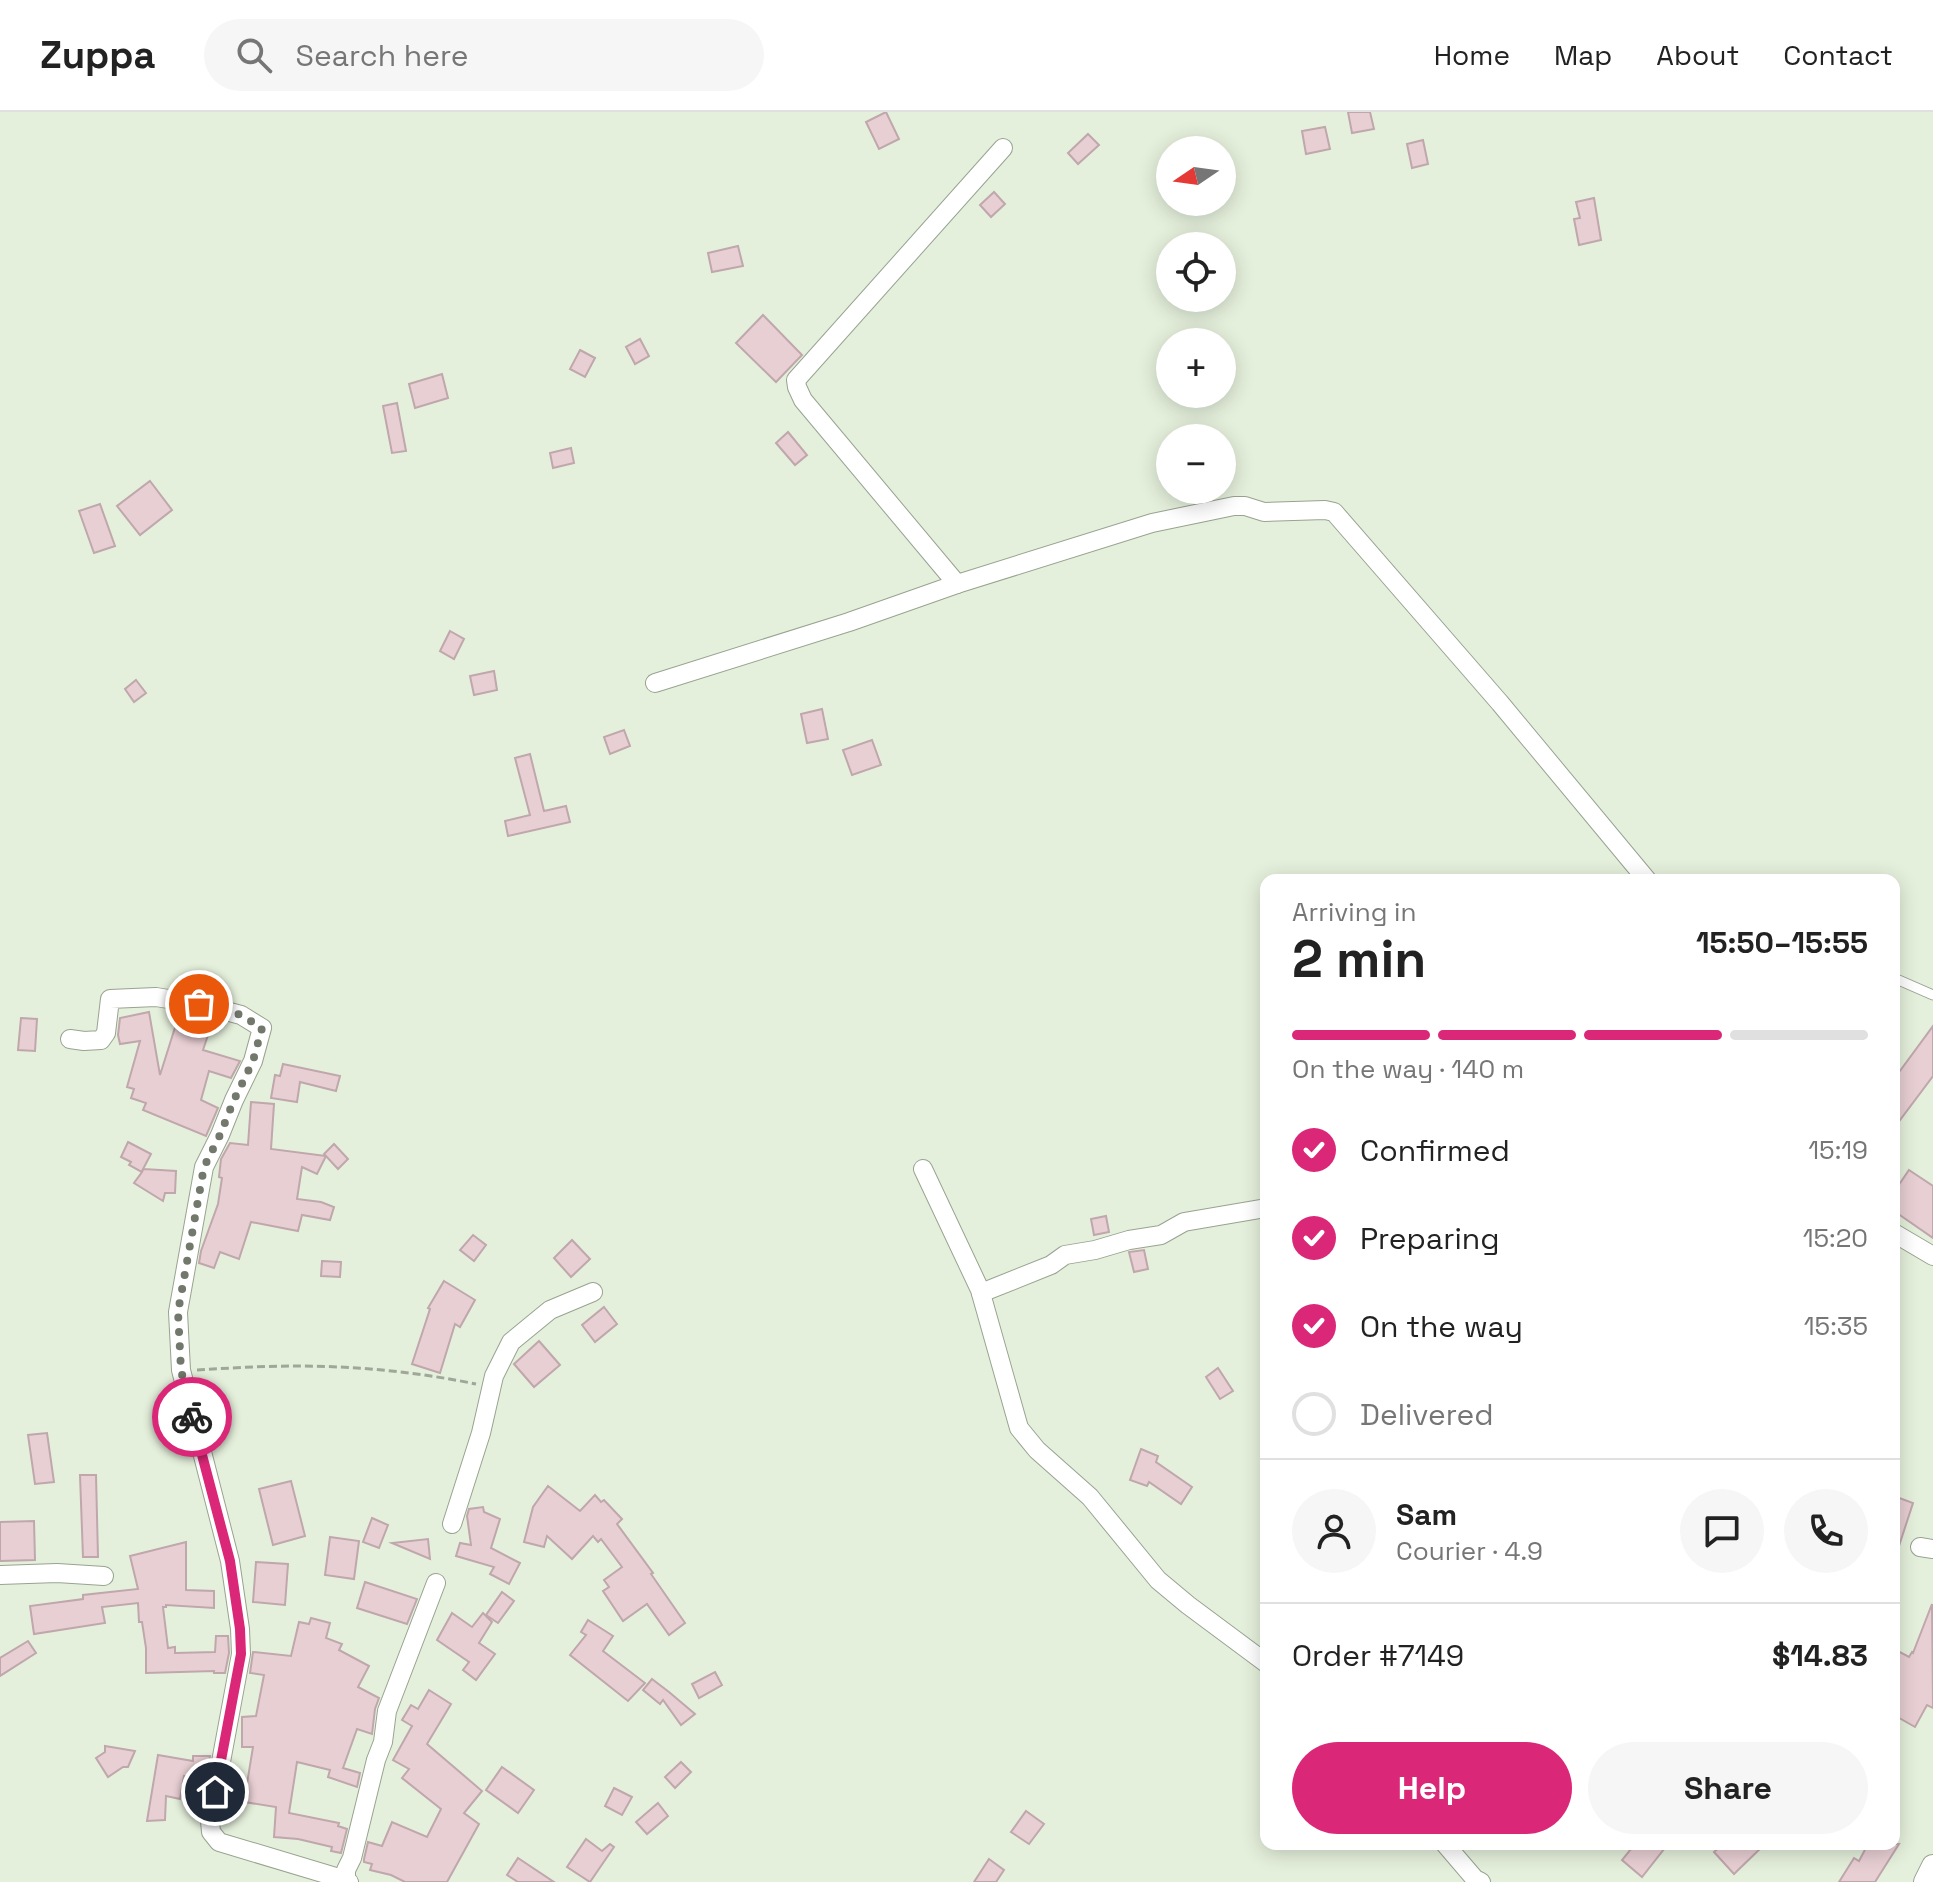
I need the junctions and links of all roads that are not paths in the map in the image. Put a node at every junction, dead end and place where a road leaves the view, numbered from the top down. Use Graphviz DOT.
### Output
graph roads {
  1 [pos="1003,148"];
  2 [pos="957,584"];
  3 [pos="655,683"];
  4 [pos="1642,874"];
  5 [pos="1900,981"];
  6 [pos="1933,995"];
  7 [pos="70,1039"];
  8 [pos="923,1169"];
  9 [pos="1260,1209"];
  10 [pos="1900,1237"];
  11 [pos="1933,1256"];
  12 [pos="593,1292"];
  13 [pos="981,1293"];
  14 [pos="452,1524"];
  15 [pos="0,1575"];
  16 [pos="104,1576"];
  17 [pos="436,1583"];
  18 [pos="1260,1659"];
  19 [pos="1450,1850"];
  20 [pos="1933,1866"];
  21 [pos="348,1881"];
  22 [pos="1481,1882"];
  23 [pos="1925,1882"];
  1 -- 2 [label="street"];
  2 -- 3 [label="street"];
  2 -- 4 [label="street"];
  5 -- 6 [label="lane"];
  7 -- 21 [label="street"];
  8 -- 13 [label="street"];
  9 -- 13 [label="street"];
  10 -- 11 [label="street"];
  12 -- 14 [label="street"];
  13 -- 18 [label="street"];
  15 -- 16 [label="street"];
  17 -- 21 [label="street"];
  19 -- 22 [label="street"];
  20 -- 23 [label="street"];
}
